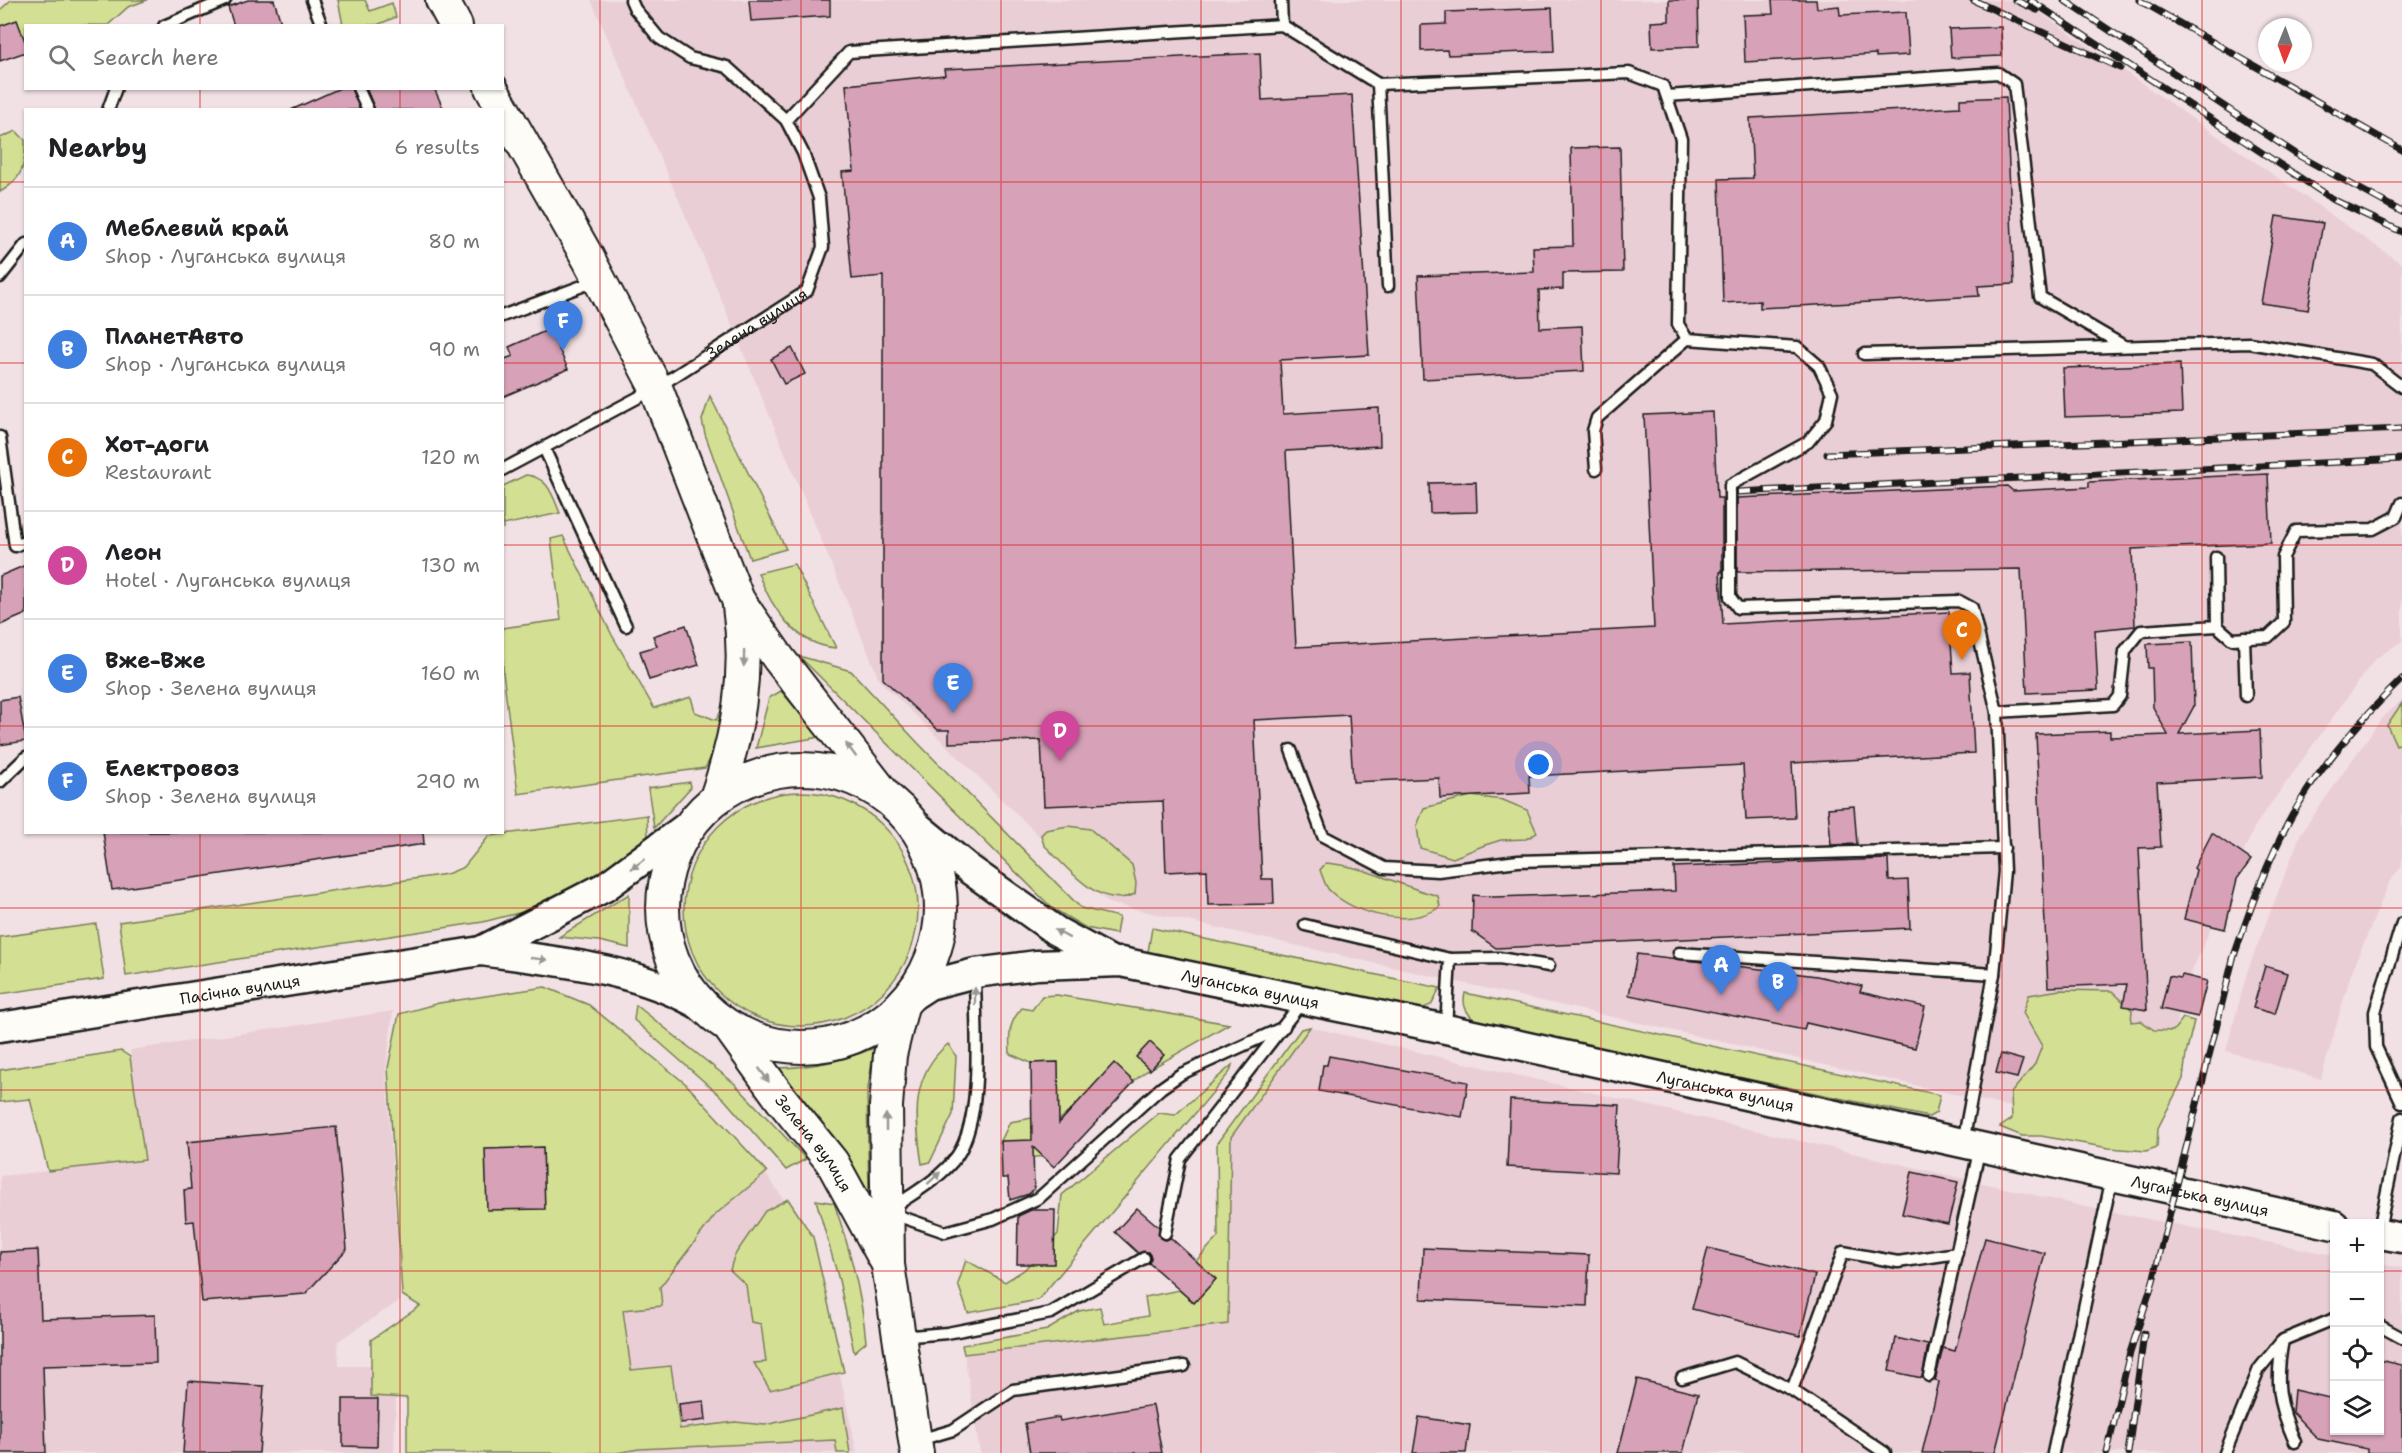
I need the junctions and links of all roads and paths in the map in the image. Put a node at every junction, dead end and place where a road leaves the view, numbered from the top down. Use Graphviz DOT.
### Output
graph roads {
  1 [pos="225,0"];
  2 [pos="312,0"];
  3 [pos="631,0"];
  4 [pos="1281,0"];
  5 [pos="169,24"];
  6 [pos="321,24"];
  7 [pos="1282,25"];
  8 [pos="1378,84"];
  9 [pos="115,90"];
  10 [pos="359,90"];
  11 [pos="492,90"];
  12 [pos="1667,96"];
  13 [pos="109,108"];
  14 [pos="367,108"];
  15 [pos="502,108"];
  16 [pos="504,111"];
  17 [pos="786,120"];
  18 [pos="24,247"];
  19 [pos="0,277"];
  20 [pos="600,279"];
  21 [pos="1388,286"];
  22 [pos="504,315"];
  23 [pos="1687,339"];
  24 [pos="2124,346"];
  25 [pos="1864,354"];
  26 [pos="2402,387"];
  27 [pos="656,388"];
  28 [pos="0,437"];
  29 [pos="544,448"];
  30 [pos="504,469"];
  31 [pos="1596,469"];
  32 [pos="2402,503"];
  33 [pos="24,542"];
  34 [pos="2216,557"];
  35 [pos="738,600"];
  36 [pos="626,626"];
  37 [pos="2217,626"];
  38 [pos="2244,638"];
  39 [pos="2246,696"];
  40 [pos="1997,712"];
  41 [pos="1291,750"];
  42 [pos="24,759"];
  43 [pos="0,783"];
  44 [pos="886,797"];
  45 [pos="716,798"];
  46 [pos="912,822"];
  47 [pos="685,828"];
  48 [pos="2004,848"];
  49 [pos="2402,923"];
  50 [pos="1305,925"];
  51 [pos="481,951"];
  52 [pos="1679,953"];
  53 [pos="1450,959"];
  54 [pos="1113,962"];
  55 [pos="1550,966"];
  56 [pos="975,973"];
  57 [pos="1994,974"];
  58 [pos="1304,1000"];
  59 [pos="905,1002"];
  60 [pos="705,1008"];
  61 [pos="0,1027"];
  62 [pos="729,1027"];
  63 [pos="1284,1027"];
  64 [pos="1446,1029"];
  65 [pos="2402,1102"];
  66 [pos="2402,1118"];
  67 [pos="1972,1145"];
  68 [pos="2112,1175"];
  69 [pos="887,1212"];
  70 [pos="2380,1219"];
  71 [pos="2330,1224"];
  72 [pos="1165,1233"];
  73 [pos="2384,1235"];
  74 [pos="2402,1238"];
  75 [pos="1957,1253"];
  76 [pos="1144,1258"];
  77 [pos="888,1265"];
  78 [pos="2330,1321"];
  79 [pos="2381,1327"];
  80 [pos="900,1337"];
  81 [pos="2402,1338"];
  82 [pos="2283,1340"];
  83 [pos="1184,1366"];
  84 [pos="1929,1376"];
  85 [pos="1682,1378"];
  86 [pos="1792,1390"];
  87 [pos="2295,1442"];
  88 [pos="916,1447"];
  89 [pos="1885,1453"];
  90 [pos="2053,1453"];
  91 [pos="2225,1453"];
  1 -- 5 [label="lane"];
  2 -- 6 [label="lane"];
  3 -- 17 [label="lane, Зелена вулиця"];
  4 -- 7 [label="lane"];
  7 -- 8 [label="lane"];
  7 -- 17 [label="lane"];
  8 -- 12 [label="lane"];
  8 -- 21 [label="lane"];
  9 -- 13 [label="lane"];
  10 -- 14 [label="lane"];
  11 -- 15 [label="main road"];
  12 -- 23 [label="lane"];
  12 -- 24 [label="lane"];
  16 -- 20 [label="main road"];
  17 -- 27 [label="lane, Зелена вулиця"];
  18 -- 19 [label="lane"];
  20 -- 22 [label="lane"];
  20 -- 27 [label="main road"];
  23 -- 31 [label="lane"];
  23 -- 40 [label="lane"];
  24 -- 25 [label="lane"];
  24 -- 26 [label="lane"];
  27 -- 29 [label="lane, Зелена вулиця"];
  27 -- 35 [label="main road"];
  28 -- 33 [label="lane"];
  29 -- 30 [label="lane, Зелена вулиця"];
  29 -- 36 [label="lane"];
  32 -- 38 [label="lane"];
  34 -- 37 [label="lane"];
  44 -- 35 [label="main road, one-way"];
  35 -- 45 [label="main road, one-way"];
  37 -- 38 [label="lane"];
  37 -- 40 [label="lane"];
  38 -- 39 [label="lane"];
  40 -- 48 [label="lane"];
  41 -- 48 [label="lane"];
  42 -- 43 [label="lane"];
  44 -- 45 [label="main road"];
  44 -- 46 [label="main road"];
  45 -- 47 [label="main road"];
  54 -- 46 [label="main road, Луганська вулиця, one-way"];
  46 -- 59 [label="main road"];
  47 -- 51 [label="main road, Пасічна вулиця, one-way"];
  47 -- 60 [label="main road"];
  48 -- 57 [label="lane"];
  49 -- 65 [label="lane"];
  50 -- 53 [label="lane"];
  51 -- 60 [label="main road, Пасічна вулиця, one-way"];
  51 -- 61 [label="main road, Пасічна вулиця"];
  52 -- 57 [label="lane"];
  53 -- 55 [label="lane"];
  53 -- 64 [label="lane"];
  54 -- 56 [label="main road, Луганська вулиця"];
  54 -- 58 [label="main road, Луганська вулиця"];
  56 -- 59 [label="main road, Луганська вулиця"];
  69 -- 56 [label="lane, one-way"];
  57 -- 67 [label="lane"];
  58 -- 63 [label="lane"];
  58 -- 64 [label="main road, Луганська вулиця"];
  59 -- 62 [label="main road"];
  69 -- 59 [label="main road, Зелена вулиця, one-way"];
  60 -- 62 [label="main road"];
  62 -- 77 [label="main road, Зелена вулиця, one-way"];
  63 -- 69 [label="lane"];
  63 -- 72 [label="lane"];
  64 -- 67 [label="main road, Луганська вулиця"];
  66 -- 70 [label="lane"];
  67 -- 68 [label="main road, Луганська вулиця"];
  67 -- 75 [label="lane"];
  68 -- 71 [label="main road, Луганська вулиця"];
  68 -- 90 [label="lane"];
  69 -- 77 [label="main road, Зелена вулиця"];
  73 -- 74 [label="main road"];
  75 -- 84 [label="lane"];
  75 -- 86 [label="lane"];
  76 -- 80 [label="lane"];
  77 -- 80 [label="main road, Зелена вулиця"];
  78 -- 82 [label="lane"];
  79 -- 81 [label="lane"];
  80 -- 88 [label="main road, Зелена вулиця"];
  82 -- 87 [label="lane"];
  82 -- 91 [label="lane"];
  83 -- 88 [label="lane"];
  85 -- 86 [label="lane"];
  86 -- 89 [label="lane"];
}
